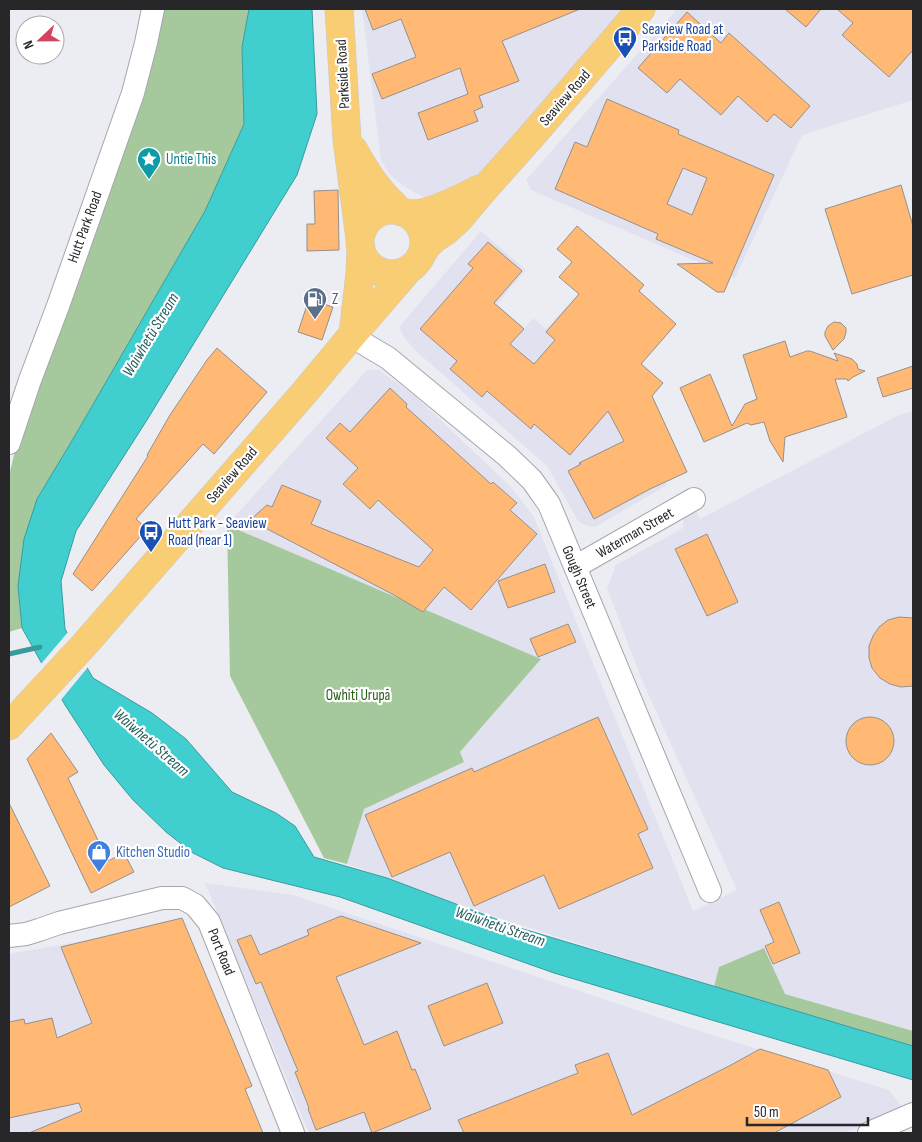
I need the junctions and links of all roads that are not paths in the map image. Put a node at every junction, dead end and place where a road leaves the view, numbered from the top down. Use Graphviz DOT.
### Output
graph roads {
  1 [pos="152,9"];
  2 [pos="339,9"];
  3 [pos="641,9"];
  4 [pos="347,140"];
  5 [pos="487,186"];
  6 [pos="402,212"];
  7 [pos="361,243"];
  8 [pos="416,262"];
  9 [pos="352,335"];
  10 [pos="9,443"];
  11 [pos="694,499"];
  12 [pos="575,567"];
  13 [pos="9,726"];
  14 [pos="710,891"];
  15 [pos="9,922"];
  16 [pos="59,923"];
  17 [pos="9,936"];
  18 [pos="9,944"];
  19 [pos="913,1114"];
  20 [pos="293,1133"];
  21 [pos="869,1133"];
  1 -- 10 [label="street, Hutt Park Road"];
  2 -- 4 [label="main road, Parkside Road"];
  3 -- 5 [label="main road, Seaview Road"];
  4 -- 6 [label="main road, Parkside Road"];
  4 -- 7 [label="main road, Parkside Road"];
  5 -- 6 [label="main road, Seaview Road"];
  5 -- 8 [label="main road, Seaview Road"];
  6 -- 7 [label="main road"];
  6 -- 8 [label="main road"];
  7 -- 8 [label="main road"];
  7 -- 9 [label="main road"];
  8 -- 9 [label="main road, Seaview Road"];
  9 -- 12 [label="street, Gough Street"];
  9 -- 13 [label="main road, Seaview Road"];
  11 -- 12 [label="street, Waterman Street"];
  12 -- 14 [label="street, Gough Street"];
  15 -- 16 [label="street, Port Road"];
  16 -- 17 [label="street, Port Road"];
  16 -- 18 [label="street, Port Road"];
  16 -- 20 [label="street, Port Road"];
  19 -- 21 [label="street"];
}
